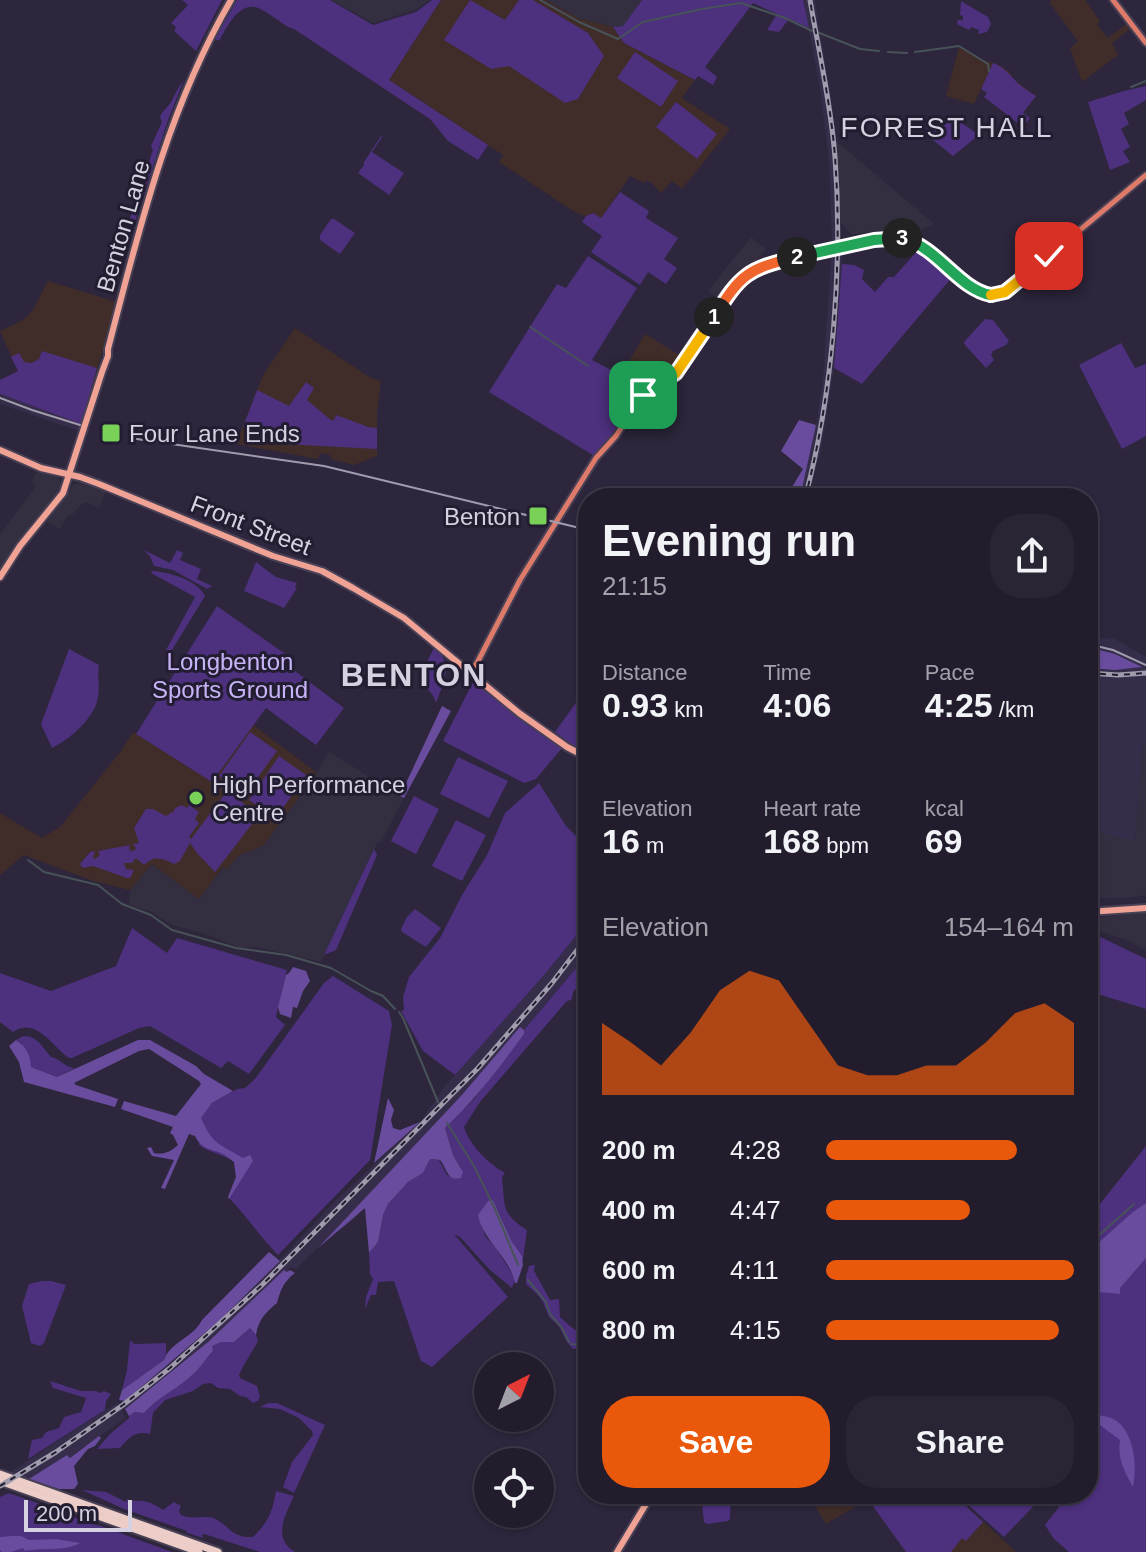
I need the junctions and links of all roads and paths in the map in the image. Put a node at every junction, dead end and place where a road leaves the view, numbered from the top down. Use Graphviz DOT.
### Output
graph roads {
  1 [pos="231,0"];
  2 [pos="1113,0"];
  3 [pos="1146,43"];
  4 [pos="1146,175"];
  5 [pos="0,450"];
  6 [pos="68,473"];
  7 [pos="0,577"];
  8 [pos="467,669"];
  9 [pos="578,753"];
  10 [pos="1146,908"];
  11 [pos="1098,911"];
  12 [pos="0,1474"];
  13 [pos="0,1481"];
  14 [pos="646,1504"];
  15 [pos="199,1552"];
  16 [pos="218,1552"];
  17 [pos="617,1552"];
  1 -- 6 [label="main road, Benton Lane"];
  2 -- 3 [label="main road"];
  4 -- 8 [label="main road, bridge"];
  5 -- 6 [label="main road, Front Street"];
  6 -- 7 [label="main road, Benton Lane"];
  6 -- 8 [label="main road, Front Street"];
  8 -- 9 [label="main road, Front Street"];
  10 -- 11 [label="main road"];
  12 -- 16 [label="highway"];
  13 -- 15 [label="highway"];
  14 -- 17 [label="main road"];
}
